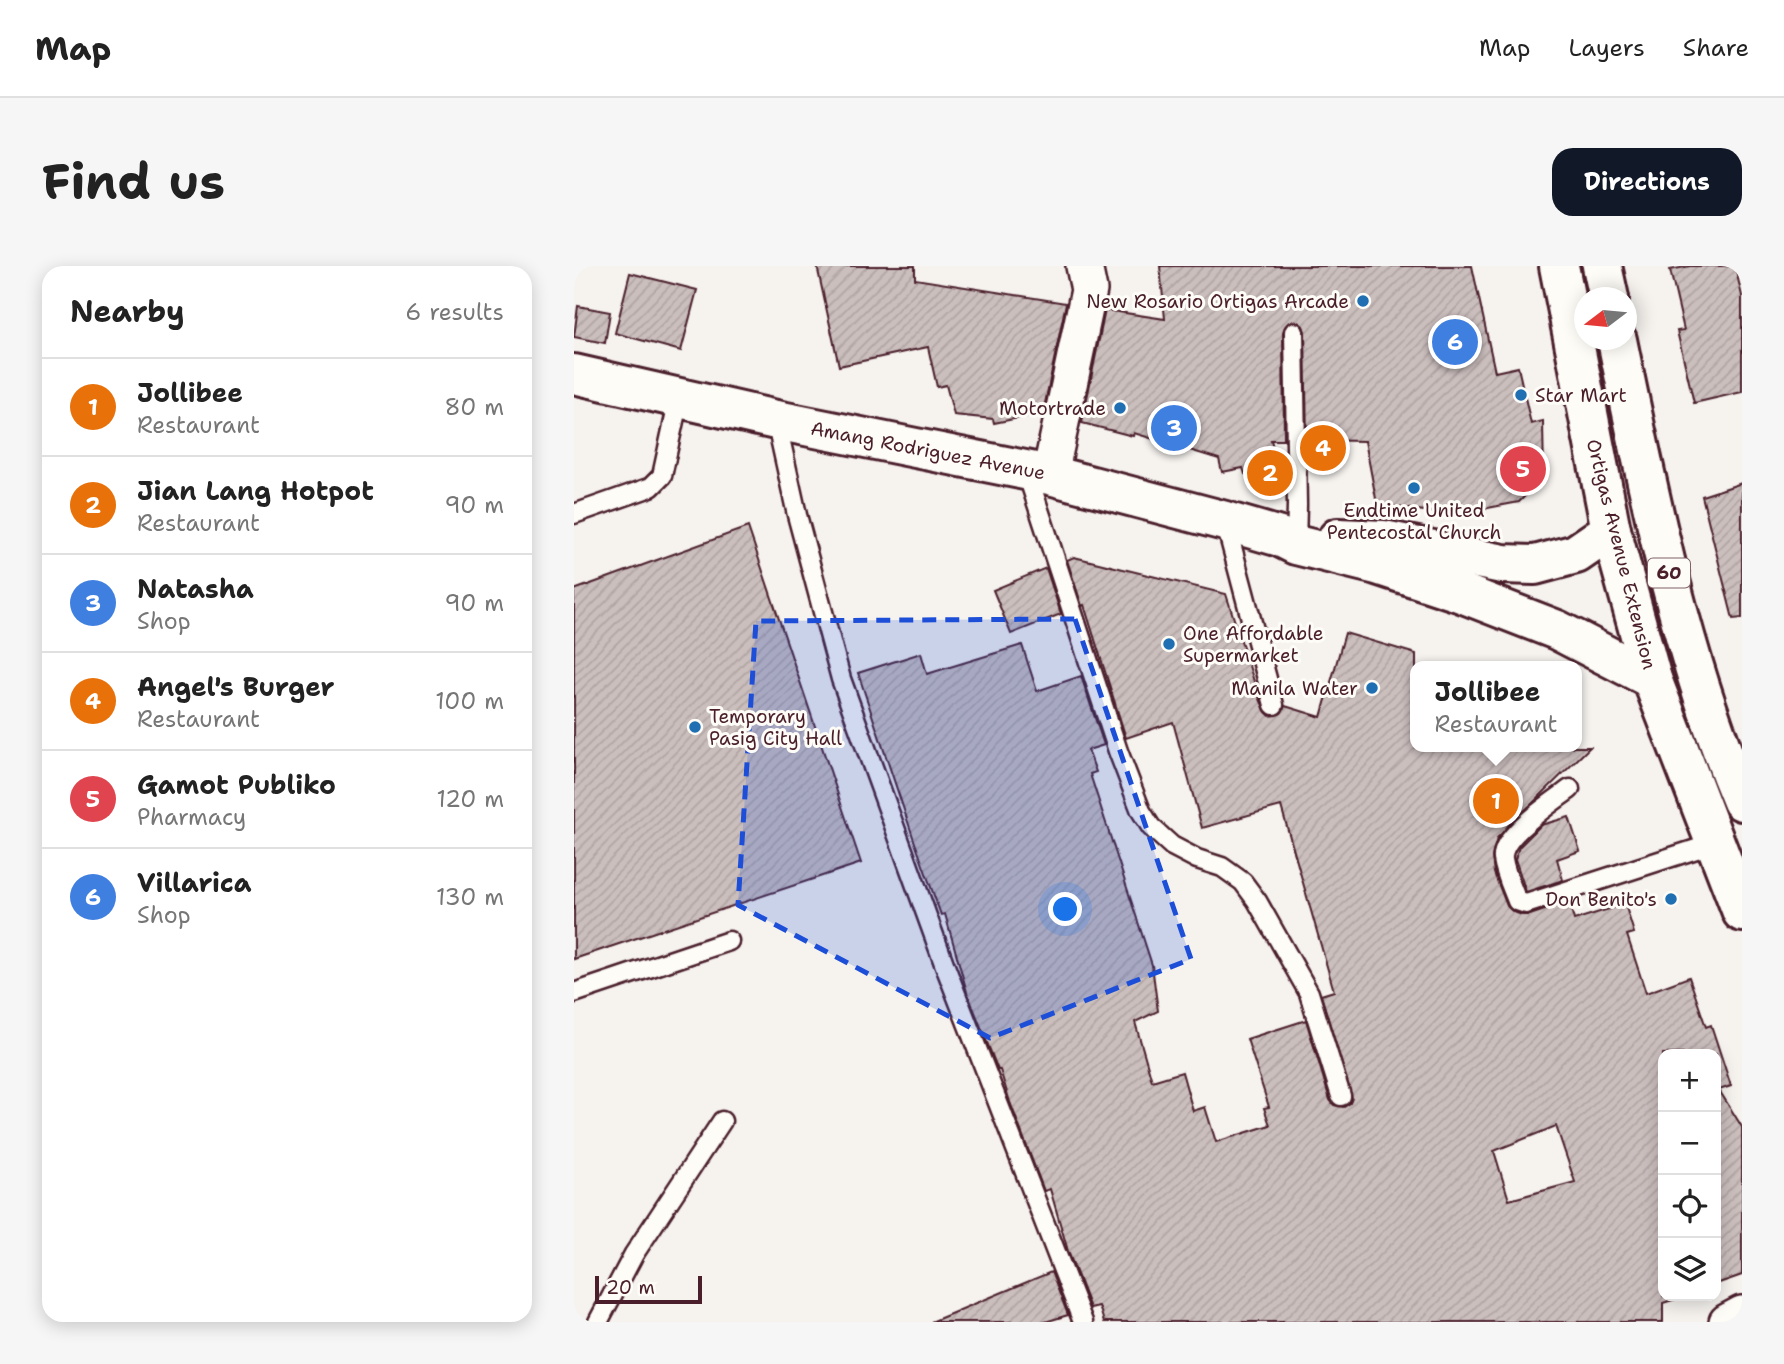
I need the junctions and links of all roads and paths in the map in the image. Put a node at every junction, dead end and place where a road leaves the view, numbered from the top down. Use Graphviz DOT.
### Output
graph roads {
  1 [pos="1084,266"];
  2 [pos="1559,266"];
  3 [pos="1602,266"];
  4 [pos="1607,287"];
  5 [pos="1294,332"];
  6 [pos="1619,350"];
  7 [pos="574,374"];
  8 [pos="679,398"];
  9 [pos="776,420"];
  10 [pos="1038,472"];
  11 [pos="574,514"];
  12 [pos="1225,522"];
  13 [pos="1611,530"];
  14 [pos="1291,539"];
  15 [pos="1652,679"];
  16 [pos="1274,705"];
  17 [pos="1570,789"];
  18 [pos="1741,798"];
  19 [pos="1715,843"];
  20 [pos="1742,912"];
  21 [pos="729,941"];
  22 [pos="574,993"];
  23 [pos="1341,1096"];
  24 [pos="722,1121"];
  25 [pos="1742,1314"];
  26 [pos="598,1322"];
  27 [pos="1083,1322"];
  28 [pos="1727,1322"];
  1 -- 10 [label="street"];
  2 -- 13 [label="main road, Ortigas Avenue Extension / 60"];
  3 -- 4 [label="main road"];
  5 -- 14 [label="lane"];
  6 -- 18 [label="main road, Ortigas Avenue Extension / 60"];
  7 -- 8 [label="main road, Amang Rodriguez Avenue"];
  8 -- 9 [label="main road, Amang Rodriguez Avenue"];
  8 -- 11 [label="lane"];
  9 -- 10 [label="main road, Amang Rodriguez Avenue"];
  9 -- 27 [label="lane"];
  10 -- 12 [label="main road, Amang Rodriguez Avenue"];
  10 -- 23 [label="lane"];
  12 -- 14 [label="main road, Amang Rodriguez Avenue"];
  12 -- 16 [label="lane"];
  13 -- 14 [label="main road, Amang Rodriguez Avenue"];
  13 -- 15 [label="main road, Ortigas Avenue Extension / 60"];
  14 -- 15 [label="main road, Amang Rodriguez Avenue"];
  15 -- 19 [label="main road, Ortigas Avenue Extension / 60"];
  17 -- 19 [label="lane"];
  19 -- 20 [label="main road, Ortigas Avenue Extension / 60"];
  21 -- 22 [label="lane"];
  24 -- 26 [label="lane"];
  25 -- 28 [label="street"];
}
